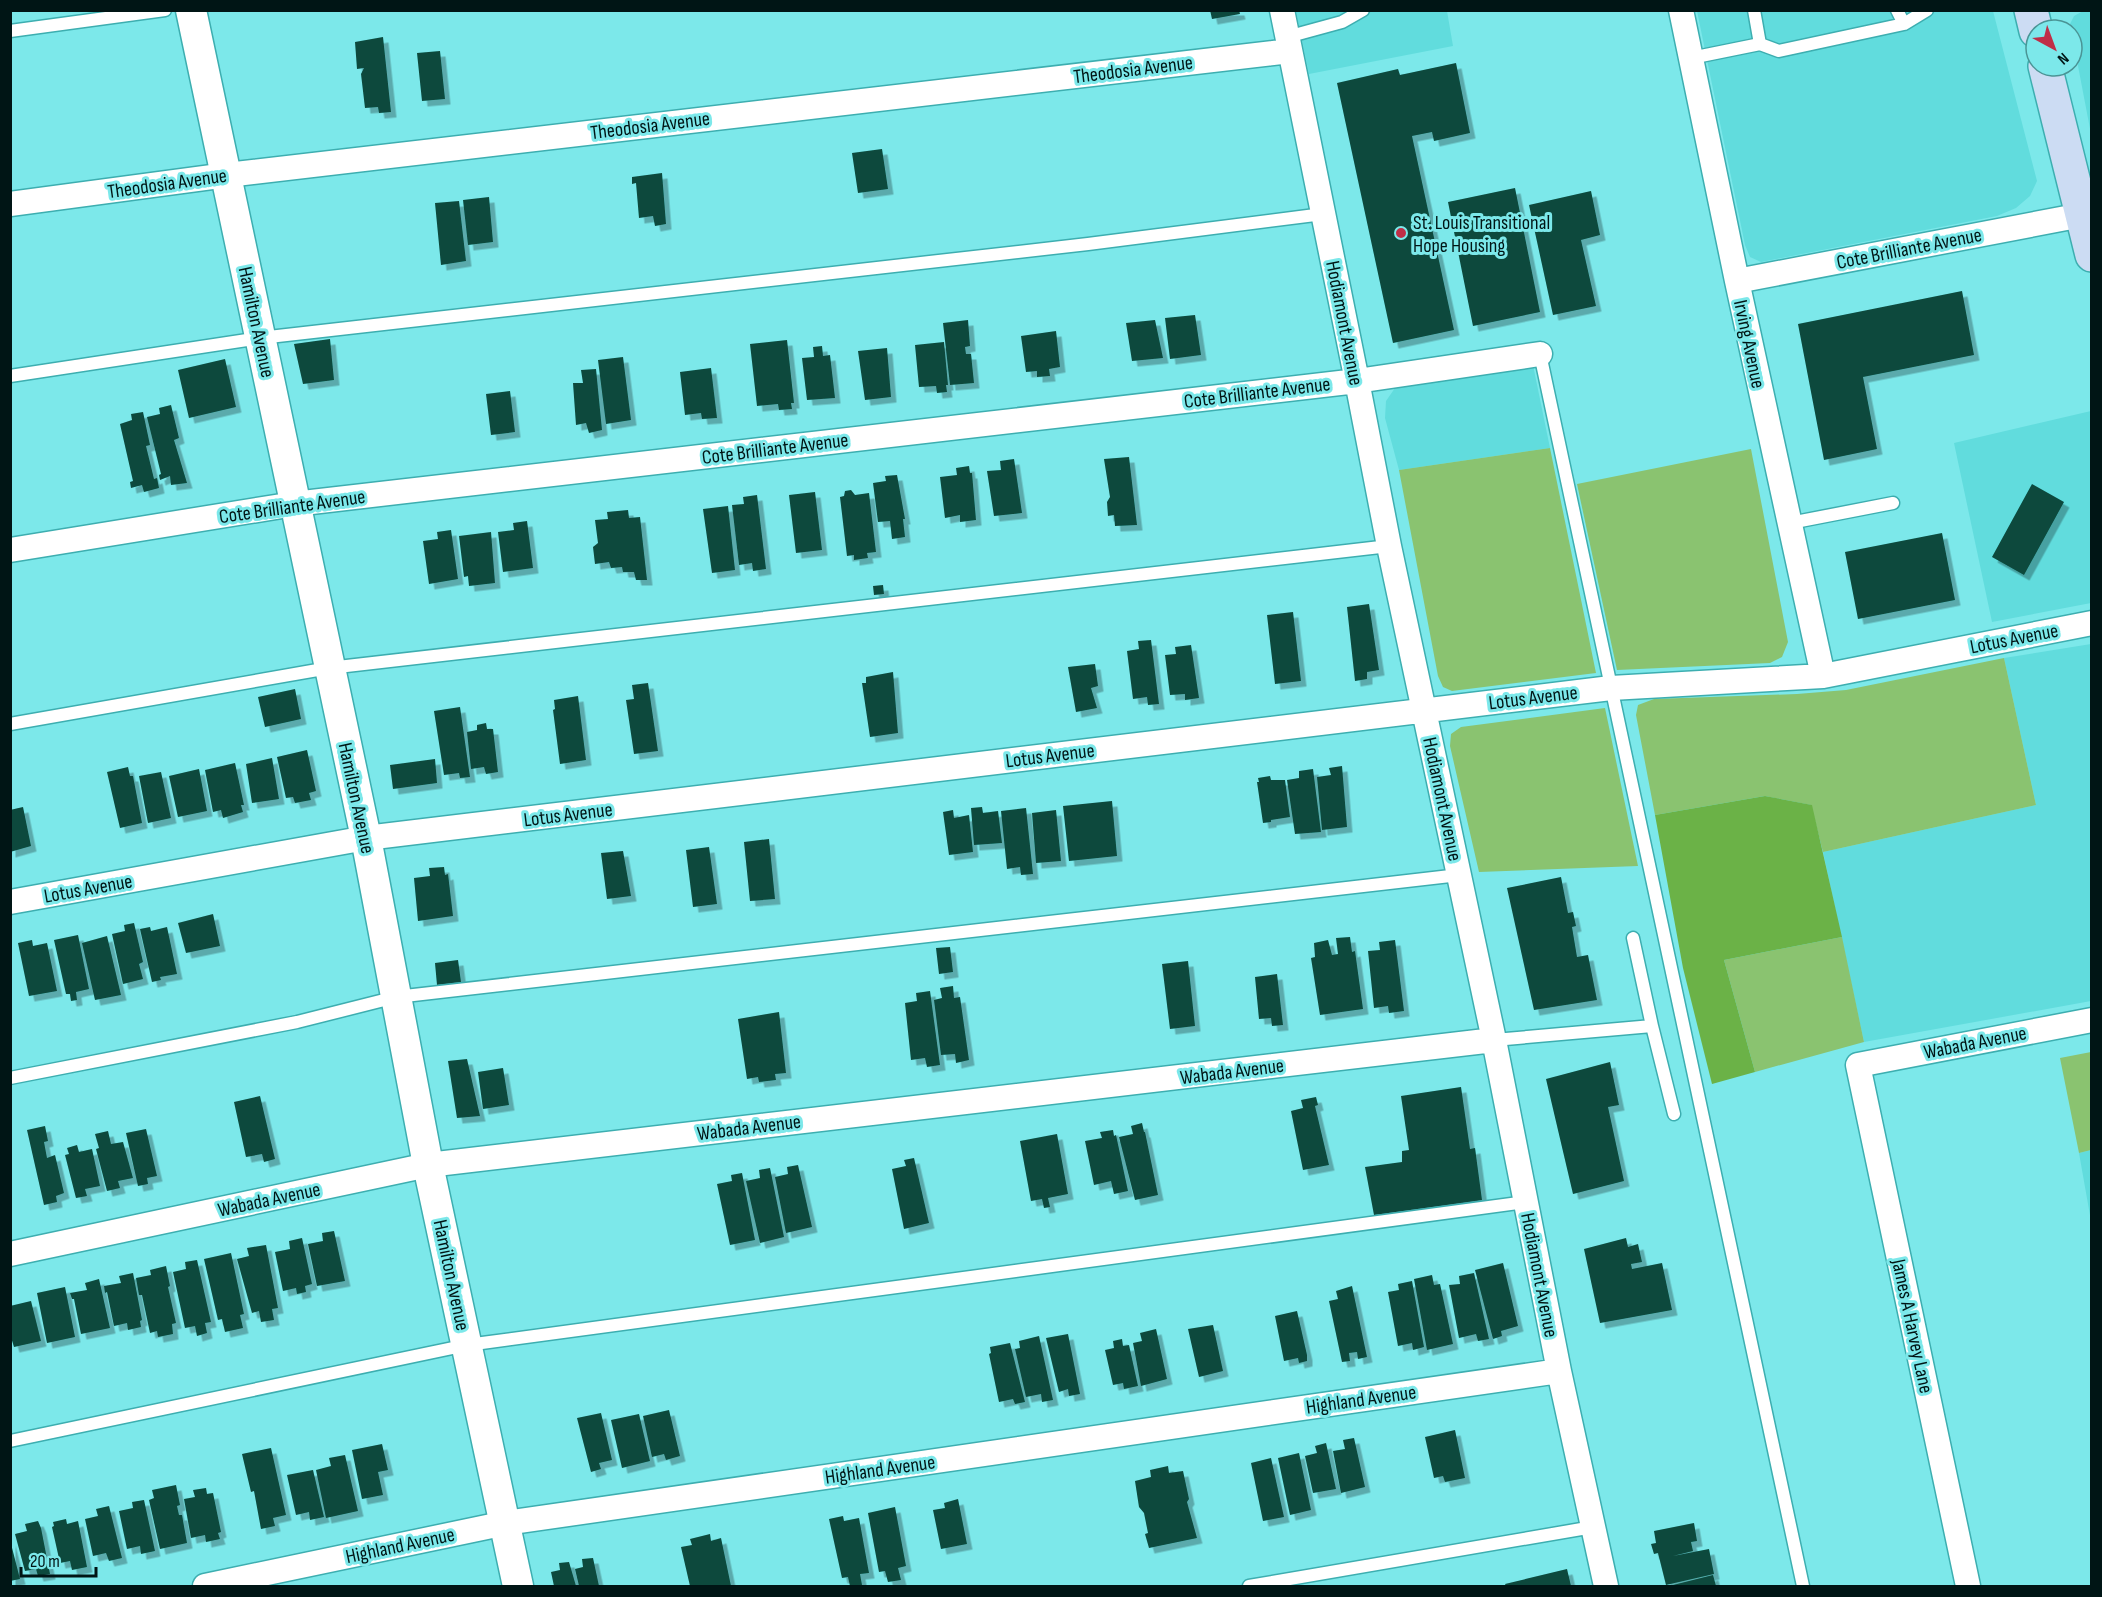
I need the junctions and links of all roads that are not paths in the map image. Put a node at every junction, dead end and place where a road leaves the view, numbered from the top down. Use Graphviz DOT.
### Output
graph roads {
  1 [pos="165,10"];
  2 [pos="191,10"];
  3 [pos="1281,10"];
  4 [pos="1363,10"];
  5 [pos="1681,10"];
  6 [pos="1754,10"];
  7 [pos="1897,10"];
  8 [pos="1928,10"];
  9 [pos="1904,24"];
  10 [pos="10,30"];
  11 [pos="1288,44"];
  12 [pos="1760,44"];
  13 [pos="1691,57"];
  14 [pos="2048,78"];
  15 [pos="227,175"];
  16 [pos="10,204"];
  17 [pos="1323,214"];
  18 [pos="2082,215"];
  19 [pos="2091,255"];
  20 [pos="1737,281"];
  21 [pos="260,339"];
  22 [pos="1540,354"];
  23 [pos="10,376"];
  24 [pos="1357,381"];
  25 [pos="1893,503"];
  26 [pos="294,504"];
  27 [pos="1790,523"];
  28 [pos="1389,546"];
  29 [pos="10,550"];
  30 [pos="2091,623"];
  31 [pos="329,668"];
  32 [pos="1823,676"];
  33 [pos="1611,688"];
  34 [pos="1424,710"];
  35 [pos="10,724"];
  36 [pos="366,838"];
  37 [pos="1459,875"];
  38 [pos="10,902"];
  39 [pos="1633,939"];
  40 [pos="396,997"];
  41 [pos="2091,1020"];
  42 [pos="1652,1026"];
  43 [pos="1494,1040"];
  44 [pos="1858,1065"];
  45 [pos="10,1078"];
  46 [pos="1674,1114"];
  47 [pos="428,1165"];
  48 [pos="1526,1202"];
  49 [pos="10,1254"];
  50 [pos="467,1345"];
  51 [pos="1559,1371"];
  52 [pos="10,1441"];
  53 [pos="506,1523"];
  54 [pos="1593,1527"];
  55 [pos="205,1587"];
  56 [pos="518,1587"];
  57 [pos="1249,1587"];
  58 [pos="1606,1587"];
  59 [pos="1803,1587"];
  60 [pos="1968,1587"];
  1 -- 10 [label="lane"];
  2 -- 15 [label="street, Hamilton Avenue"];
  3 -- 11 [label="street, Hodiamont Avenue"];
  4 -- 11 [label="lane"];
  5 -- 13 [label="street, Irving Avenue"];
  6 -- 12 [label="lane"];
  7 -- 9 [label="lane"];
  8 -- 9 [label="lane"];
  9 -- 12 [label="lane"];
  11 -- 15 [label="street, Theodosia Avenue"];
  11 -- 17 [label="street, Hodiamont Avenue"];
  12 -- 13 [label="lane"];
  13 -- 20 [label="street, Irving Avenue"];
  14 -- 18 [label="main road"];
  15 -- 16 [label="street, Theodosia Avenue"];
  15 -- 21 [label="street, Hamilton Avenue"];
  17 -- 21 [label="lane"];
  17 -- 24 [label="street, Hodiamont Avenue"];
  18 -- 19 [label="main road"];
  18 -- 20 [label="street, Cote Brilliante Avenue"];
  20 -- 27 [label="street, Irving Avenue"];
  21 -- 23 [label="lane"];
  21 -- 26 [label="street, Hamilton Avenue"];
  22 -- 24 [label="street, Cote Brilliante Avenue"];
  22 -- 33 [label="lane"];
  24 -- 26 [label="street, Cote Brilliante Avenue"];
  24 -- 28 [label="street, Hodiamont Avenue"];
  25 -- 27 [label="lane"];
  26 -- 29 [label="street, Cote Brilliante Avenue"];
  26 -- 31 [label="street, Hamilton Avenue"];
  27 -- 32 [label="street, Irving Avenue"];
  28 -- 31 [label="lane"];
  28 -- 34 [label="street, Hodiamont Avenue"];
  30 -- 32 [label="street, Lotus Avenue"];
  31 -- 35 [label="lane"];
  31 -- 36 [label="street, Hamilton Avenue"];
  32 -- 33 [label="street, Lotus Avenue"];
  33 -- 34 [label="street, Lotus Avenue"];
  33 -- 59 [label="lane"];
  34 -- 36 [label="street, Lotus Avenue"];
  34 -- 37 [label="street, Hodiamont Avenue"];
  36 -- 38 [label="street, Lotus Avenue"];
  36 -- 40 [label="street, Hamilton Avenue"];
  37 -- 40 [label="lane"];
  37 -- 43 [label="street, Hodiamont Avenue"];
  39 -- 42 [label="lane"];
  40 -- 45 [label="lane"];
  40 -- 47 [label="street, Hamilton Avenue"];
  41 -- 44 [label="street, Wabada Avenue"];
  42 -- 43 [label="lane"];
  42 -- 46 [label="lane"];
  43 -- 47 [label="street, Wabada Avenue"];
  43 -- 48 [label="street, Hodiamont Avenue"];
  44 -- 60 [label="street, James A Harvey Lane"];
  47 -- 49 [label="street, Wabada Avenue"];
  47 -- 50 [label="street, Hamilton Avenue"];
  48 -- 50 [label="lane"];
  48 -- 51 [label="street, Hodiamont Avenue"];
  50 -- 52 [label="lane"];
  50 -- 53 [label="street, Hamilton Avenue"];
  51 -- 53 [label="street, Highland Avenue"];
  51 -- 54 [label="street, Hodiamont Avenue"];
  53 -- 55 [label="street, Highland Avenue"];
  53 -- 56 [label="street, Hamilton Avenue"];
  54 -- 57 [label="lane"];
  54 -- 58 [label="street, Hodiamont Avenue"];
}
